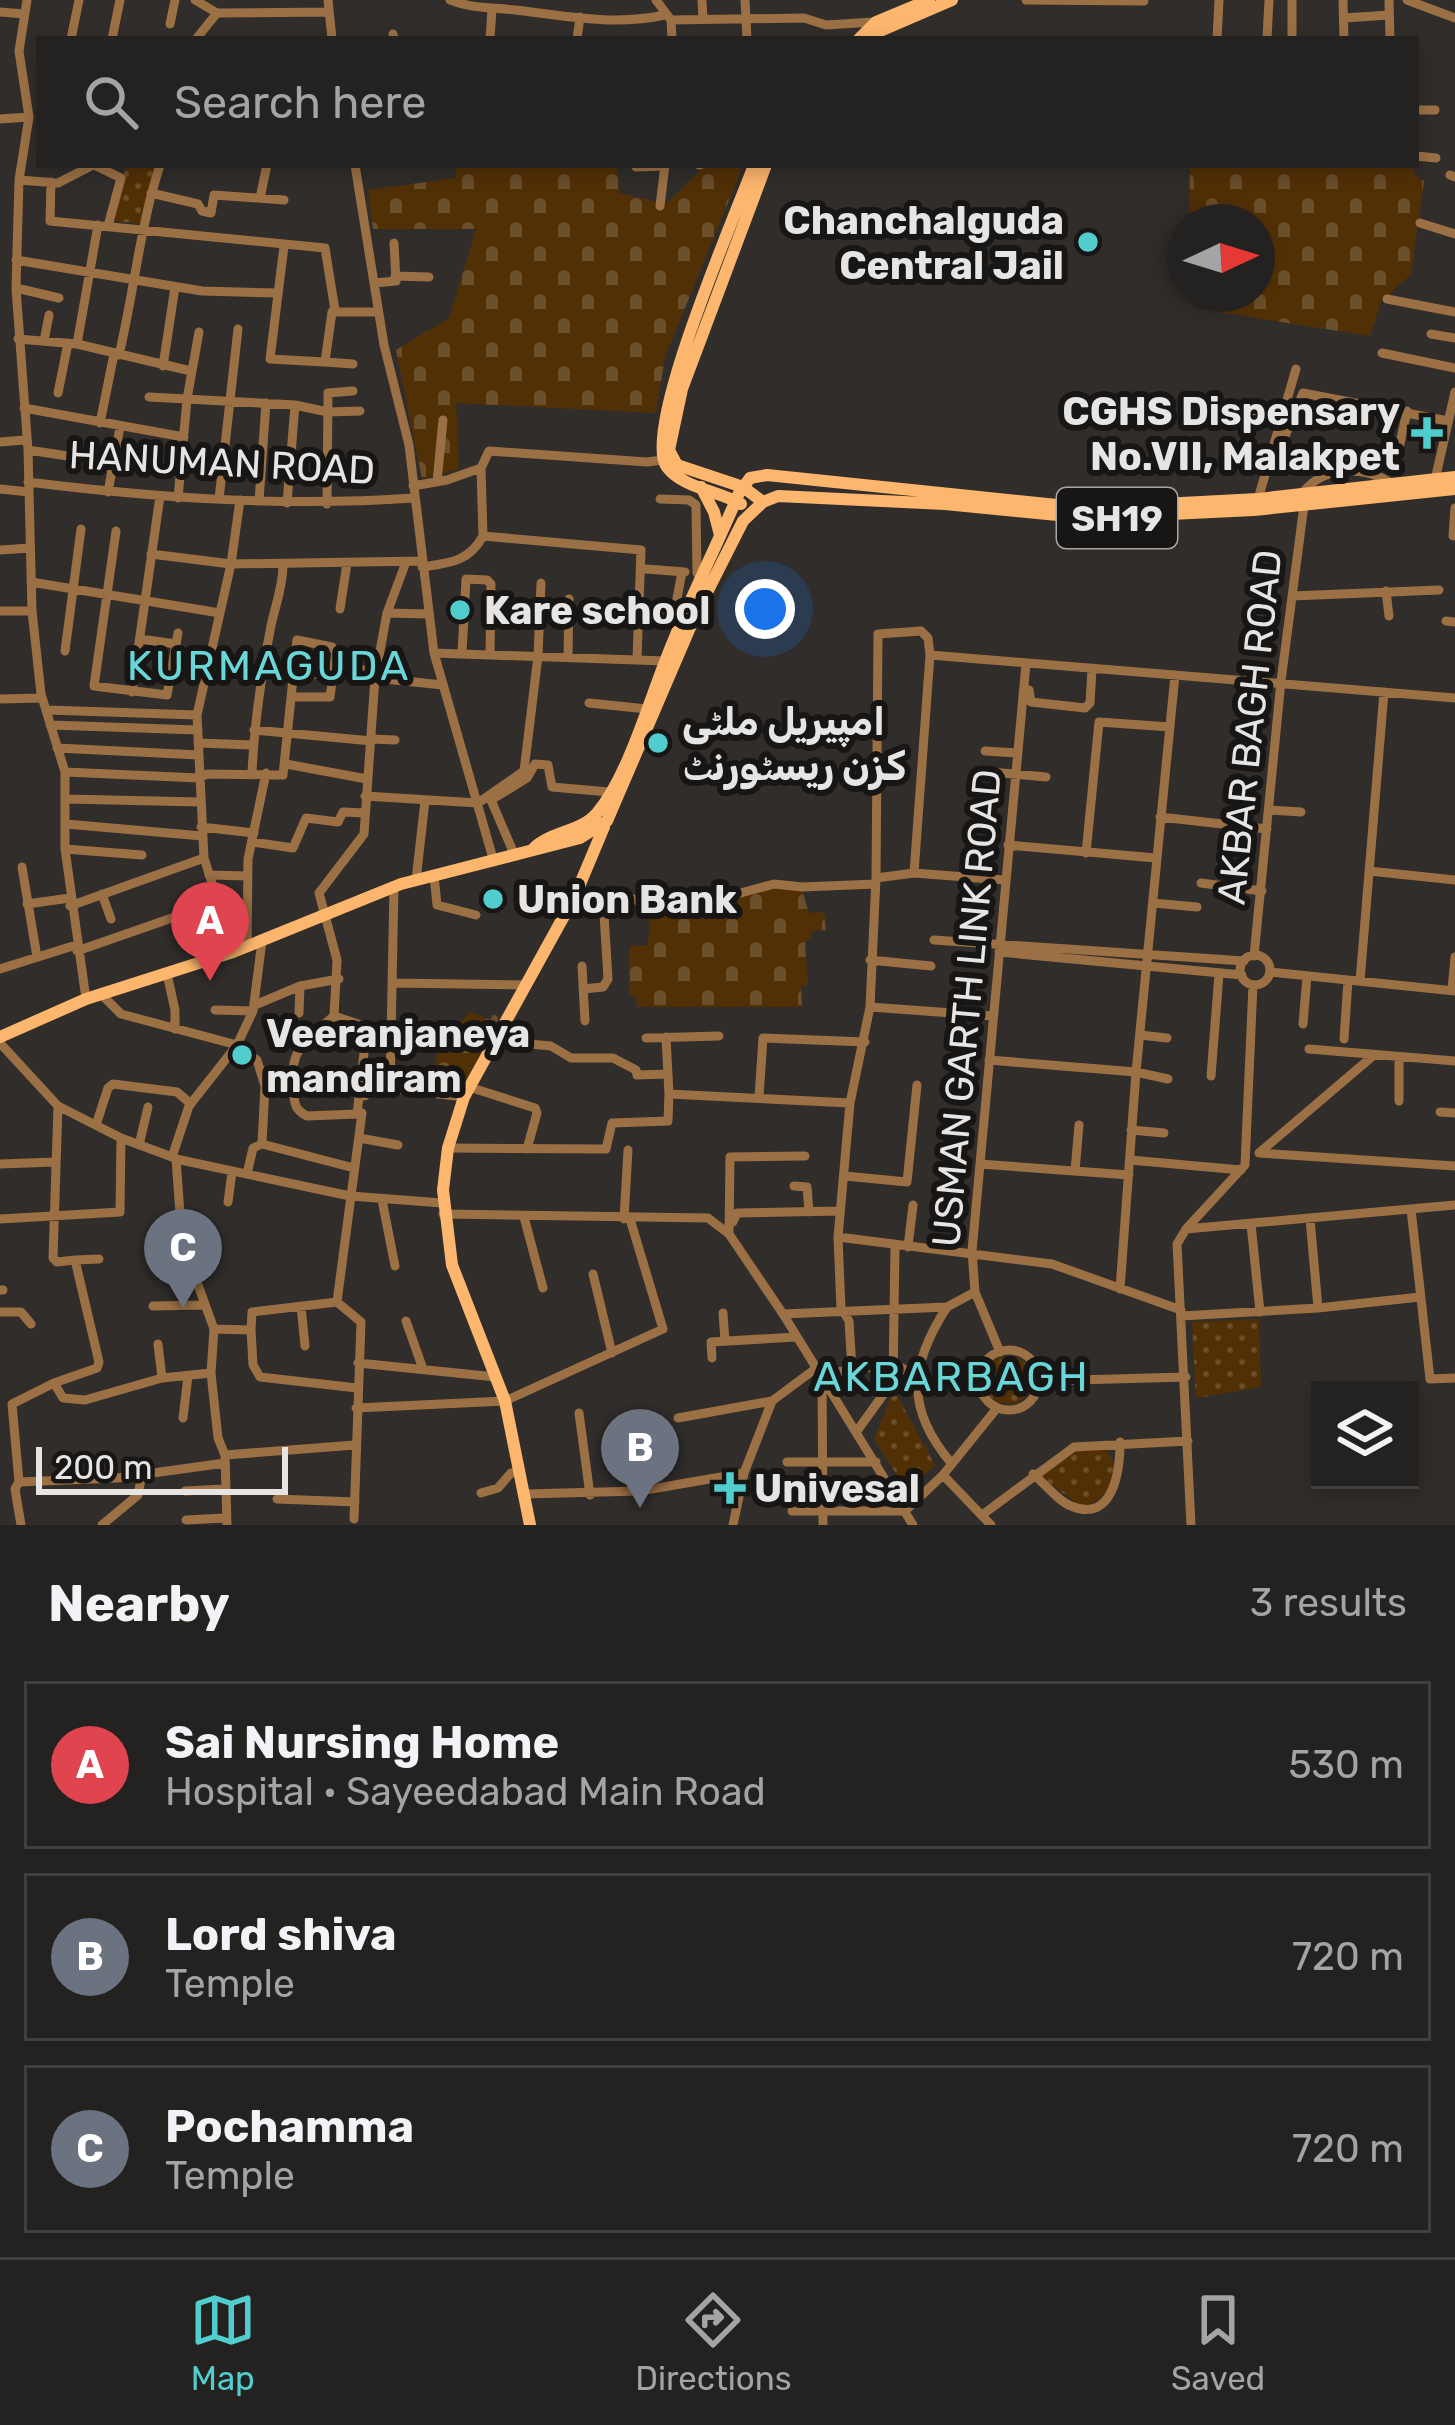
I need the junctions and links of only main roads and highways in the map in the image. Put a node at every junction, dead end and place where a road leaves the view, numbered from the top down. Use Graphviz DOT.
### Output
graph roads {
  1 [pos="929,0"];
  2 [pos="952,0"];
  3 [pos="876,31"];
  4 [pos="753,168"];
  5 [pos="765,168"];
  6 [pos="674,398"];
  7 [pos="667,459"];
  8 [pos="1455,477"];
  9 [pos="700,486"];
  10 [pos="1455,489"];
  11 [pos="739,494"];
  12 [pos="1302,500"];
  13 [pos="753,512"];
  14 [pos="720,536"];
  15 [pos="595,827"];
  16 [pos="0,1040"];
  17 [pos="530,1525"];
  1 -- 3 [label="main road"];
  2 -- 3 [label="main road"];
  4 -- 6 [label="main road"];
  5 -- 6 [label="main road"];
  6 -- 7 [label="main road"];
  7 -- 9 [label="main road"];
  7 -- 11 [label="main road"];
  8 -- 12 [label="main road, SH19"];
  9 -- 11 [label="main road"];
  9 -- 14 [label="main road"];
  10 -- 12 [label="main road, SH19"];
  11 -- 12 [label="main road, SH19"];
  11 -- 13 [label="main road"];
  11 -- 14 [label="main road"];
  12 -- 13 [label="main road, SH19"];
  13 -- 15 [label="main road"];
  14 -- 15 [label="main road"];
  15 -- 16 [label="main road"];
  15 -- 17 [label="main road"];
}
